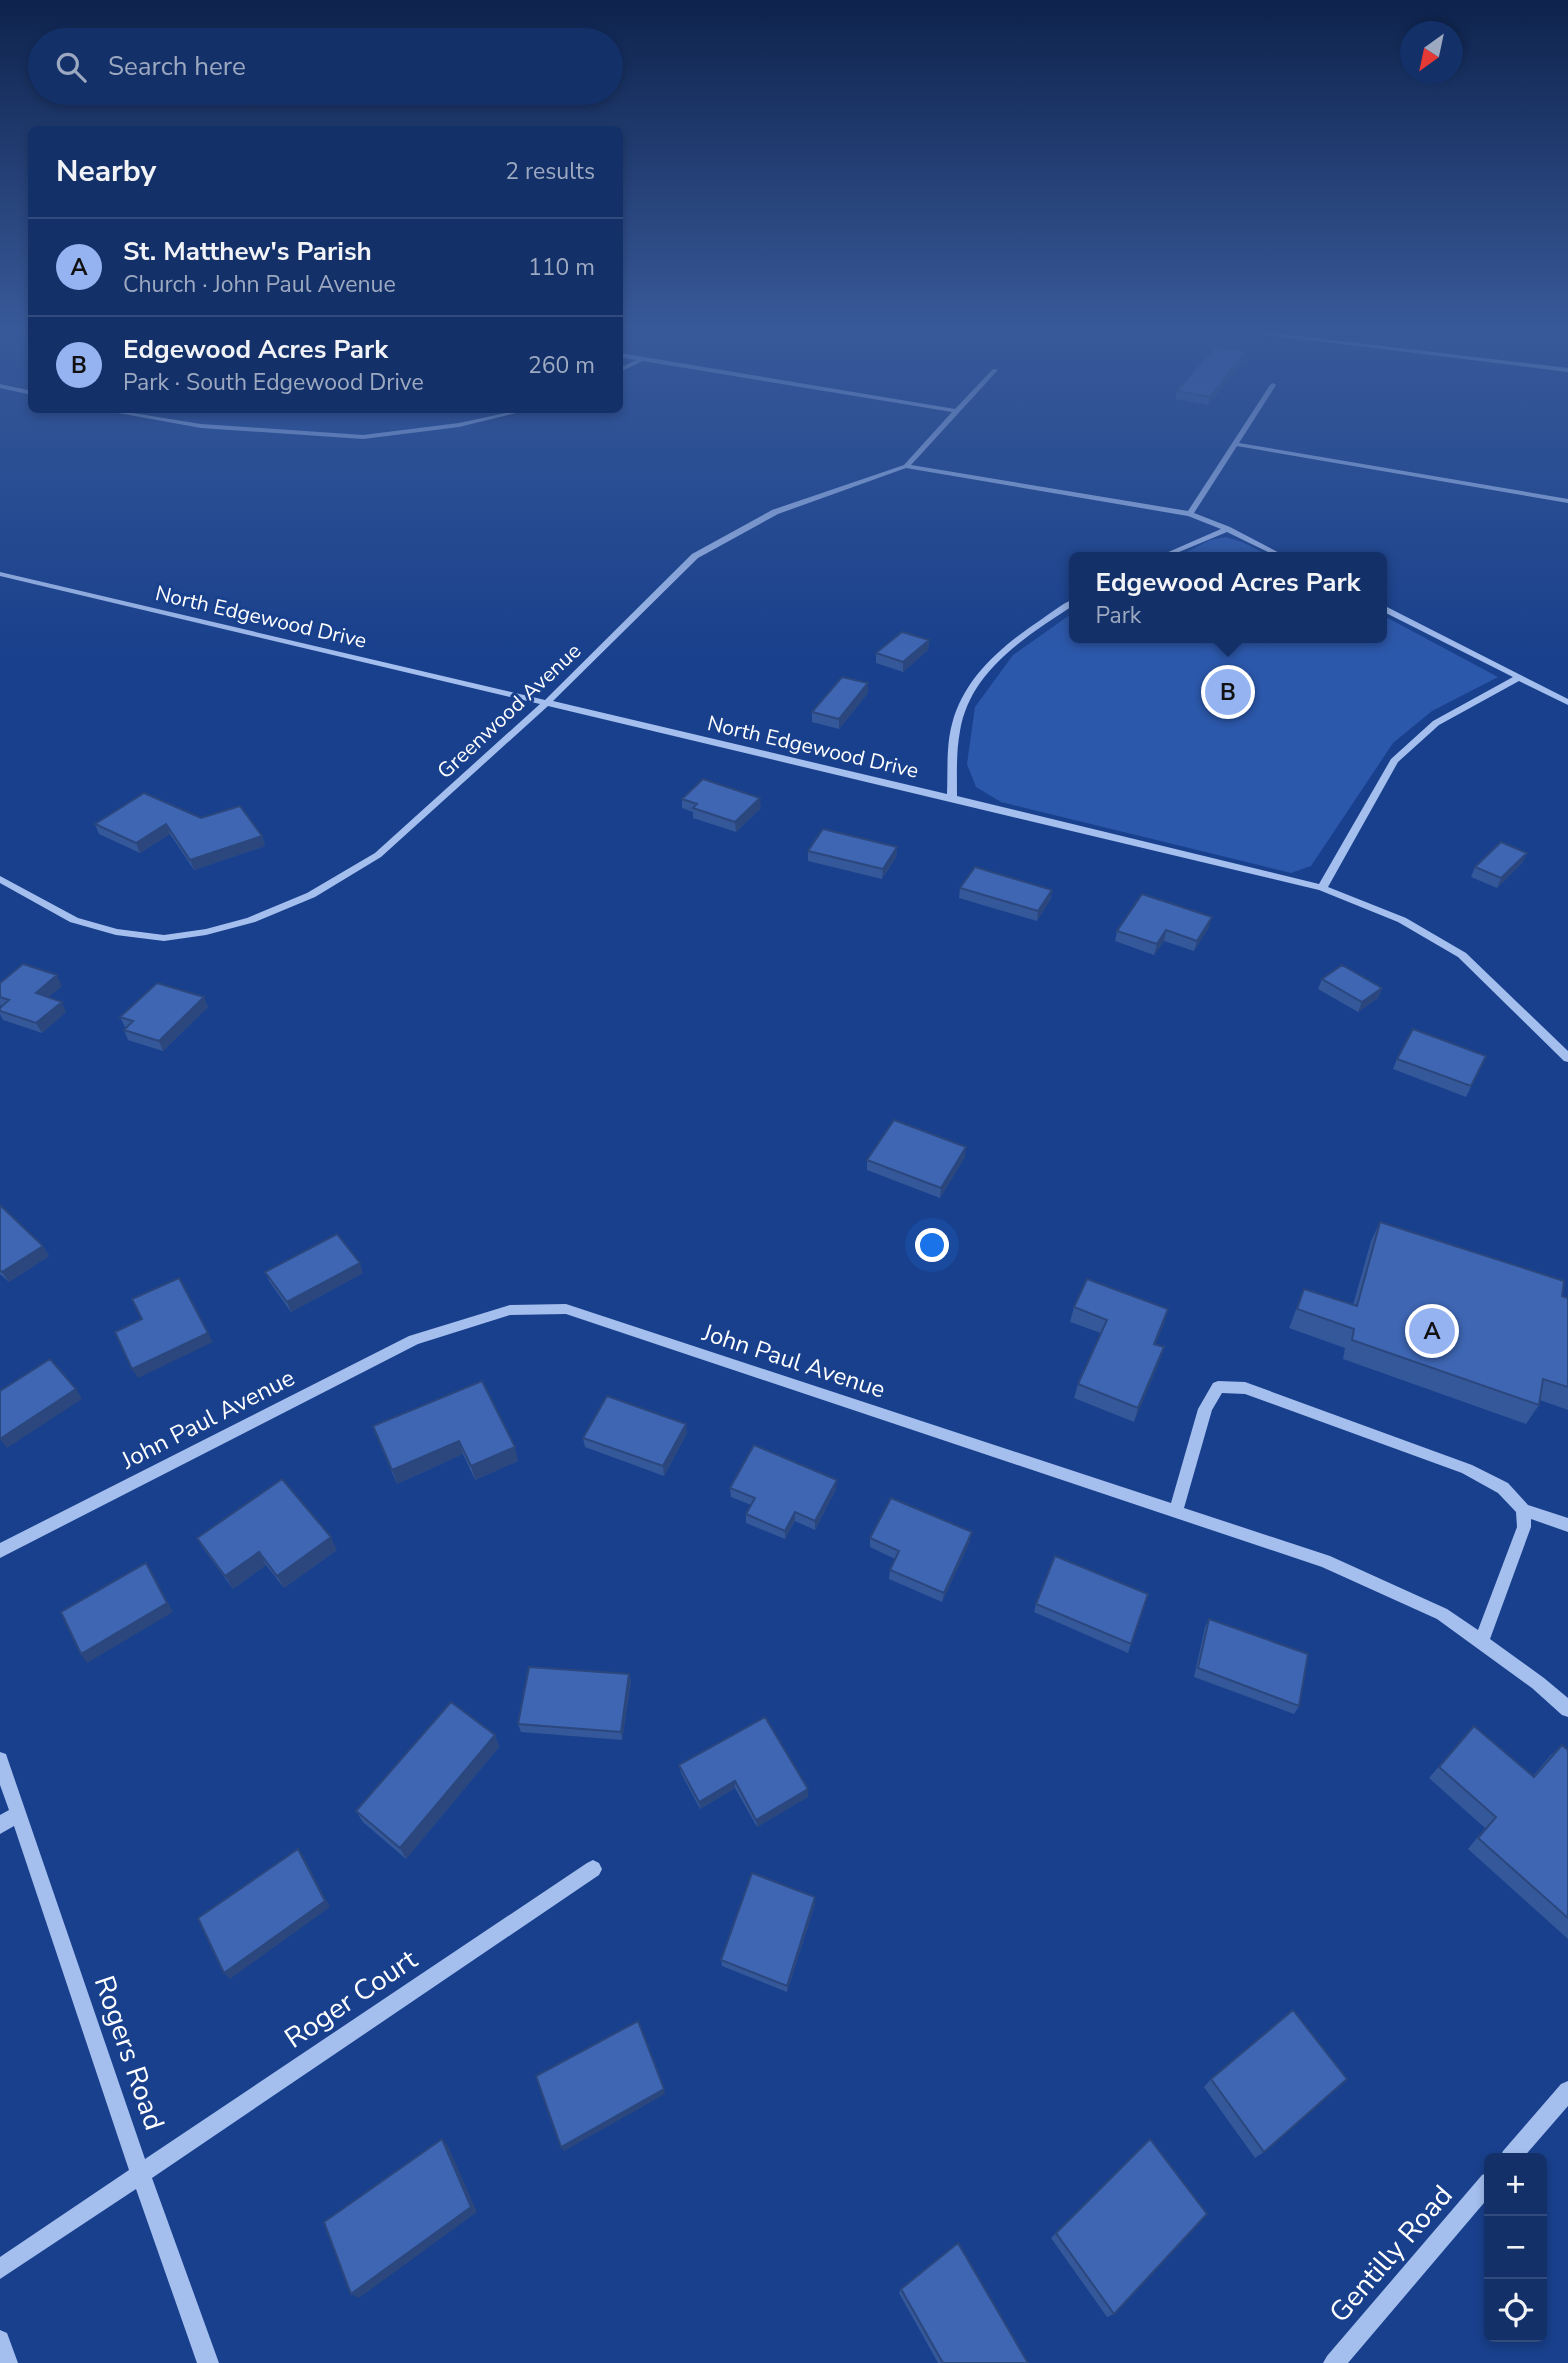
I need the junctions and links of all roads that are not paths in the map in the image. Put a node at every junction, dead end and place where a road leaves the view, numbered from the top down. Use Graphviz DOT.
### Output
graph roads {
  1 [pos="932,438"];
  2 [pos="1238,438"];
  3 [pos="1234,444"];
  4 [pos="906,466"];
  5 [pos="1568,500"];
  6 [pos="1190,514"];
  7 [pos="1227,528"];
  8 [pos="1172,552"];
  9 [pos="1273,552"];
  10 [pos="0,573"];
  11 [pos="1069,604"];
  12 [pos="1387,610"];
  13 [pos="1520,677"];
  14 [pos="1568,702"];
  15 [pos="546,703"];
  16 [pos="952,798"];
  17 [pos="0,879"];
  18 [pos="1322,888"];
  19 [pos="1568,1058"];
  20 [pos="1523,1510"];
  21 [pos="1176,1511"];
  22 [pos="1568,1525"];
  23 [pos="0,1551"];
  24 [pos="1480,1642"];
  25 [pos="1568,1709"];
  26 [pos="0,1760"];
  27 [pos="19,1814"];
  28 [pos="0,1825"];
  29 [pos="593,1869"];
  30 [pos="1568,2091"];
  31 [pos="1514,2153"];
  32 [pos="141,2175"];
  33 [pos="1484,2188"];
  34 [pos="0,2269"];
  35 [pos="0,2340"];
  36 [pos="7,2363"];
  37 [pos="208,2363"];
  38 [pos="1334,2363"];
  1 -- 4 [label="street, Greenwood Avenue"];
  2 -- 3 [label="street"];
  3 -- 5 [label="street"];
  3 -- 6 [label="street"];
  4 -- 6 [label="street"];
  4 -- 15 [label="street, Greenwood Avenue"];
  6 -- 7 [label="street"];
  7 -- 8 [label="street"];
  7 -- 9 [label="street"];
  10 -- 15 [label="street, North Edgewood Drive"];
  11 -- 16 [label="street"];
  12 -- 13 [label="street"];
  13 -- 14 [label="street"];
  13 -- 18 [label="street"];
  15 -- 16 [label="street, North Edgewood Drive"];
  15 -- 17 [label="street, Greenwood Avenue"];
  16 -- 18 [label="street, North Edgewood Drive"];
  18 -- 19 [label="street, North Edgewood Drive"];
  20 -- 21 [label="street"];
  20 -- 22 [label="street"];
  20 -- 24 [label="street"];
  21 -- 23 [label="street, John Paul Avenue"];
  21 -- 24 [label="street, John Paul Avenue"];
  24 -- 25 [label="street, John Paul Avenue"];
  26 -- 27 [label="street, Rogers Road"];
  27 -- 28 [label="street"];
  27 -- 32 [label="street, Rogers Road"];
  29 -- 32 [label="street, Roger Court"];
  30 -- 31 [label="street"];
  32 -- 34 [label="street, Roger Court"];
  32 -- 37 [label="street, Rogers Road"];
  33 -- 38 [label="street, Gentilly Road"];
  35 -- 36 [label="street"];
}
